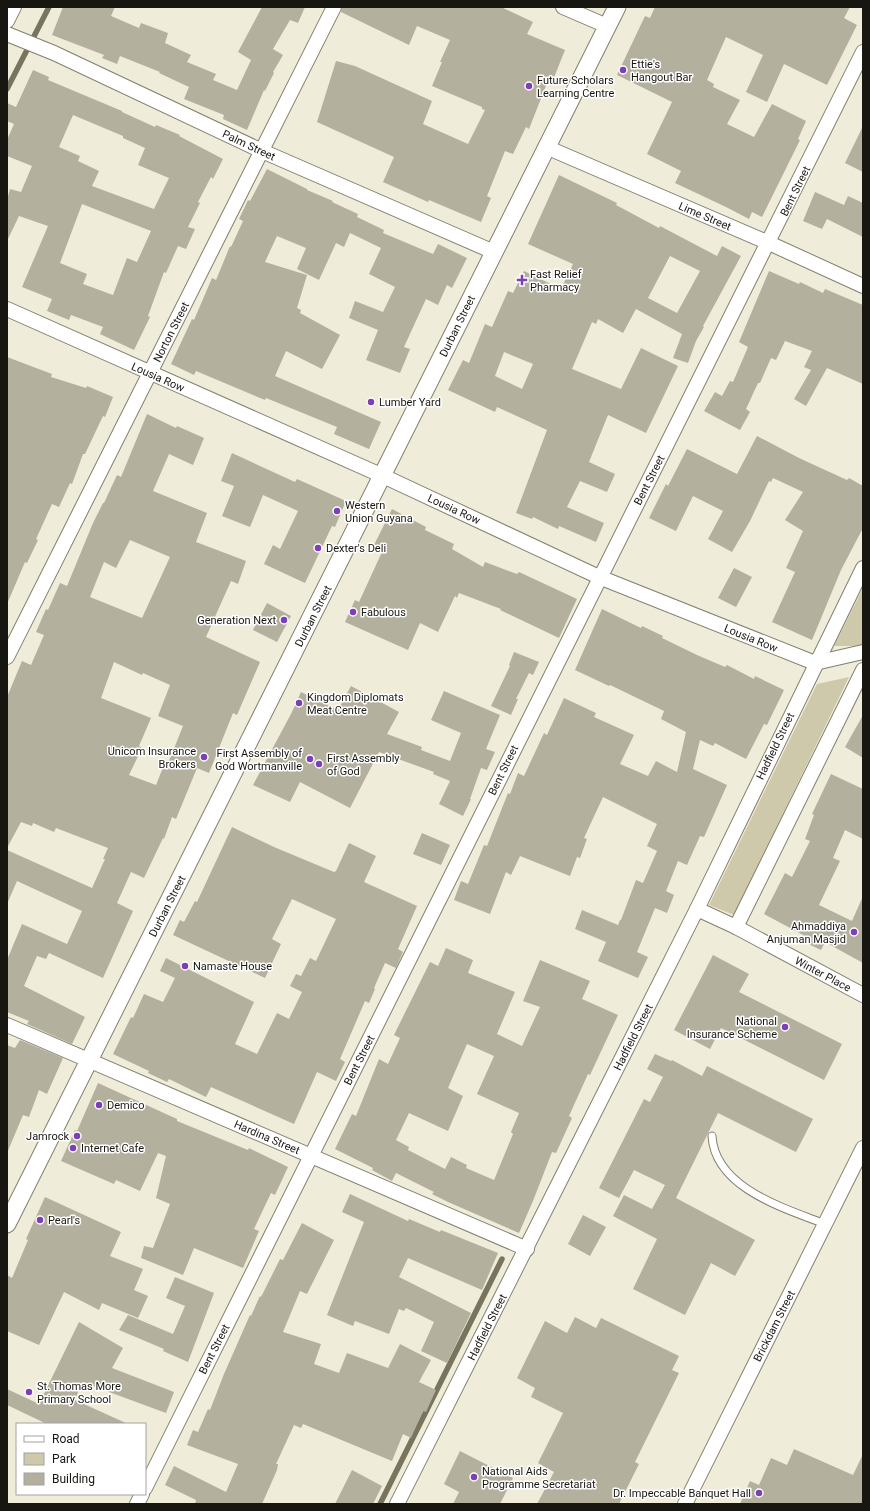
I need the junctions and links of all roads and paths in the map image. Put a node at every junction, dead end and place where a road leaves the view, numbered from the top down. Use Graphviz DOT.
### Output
graph roads {
  1 [pos="14,7"];
  2 [pos="334,7"];
  3 [pos="563,7"];
  4 [pos="617,7"];
  5 [pos="7,21"];
  6 [pos="607,26"];
  7 [pos="12,36"];
  8 [pos="863,52"];
  9 [pos="546,147"];
  10 [pos="262,151"];
  11 [pos="769,243"];
  12 [pos="494,252"];
  13 [pos="863,286"];
  14 [pos="7,309"];
  15 [pos="150,373"];
  16 [pos="383,476"];
  17 [pos="863,568"];
  18 [pos="600,577"];
  19 [pos="863,652"];
  20 [pos="7,657"];
  21 [pos="816,663"];
  22 [pos="863,670"];
  23 [pos="697,909"];
  24 [pos="736,927"];
  25 [pos="863,995"];
  26 [pos="7,1025"];
  27 [pos="89,1060"];
  28 [pos="712,1136"];
  29 [pos="863,1148"];
  30 [pos="310,1156"];
  31 [pos="7,1224"];
  32 [pos="825,1224"];
  33 [pos="527,1249"];
  34 [pos="146,1486"];
  35 [pos="142,1495"];
  36 [pos="137,1504"];
  37 [pos="397,1504"];
  38 [pos="685,1504"];
  1 -- 5 [label="street"];
  2 -- 10 [label="street, Norton Street"];
  3 -- 6 [label="street"];
  4 -- 6 [label="street, Durban Street"];
  6 -- 9 [label="street, Durban Street"];
  7 -- 10 [label="street, Palm Street"];
  8 -- 11 [label="street, Bent Street"];
  9 -- 11 [label="street, Lime Street"];
  9 -- 12 [label="street, Durban Street"];
  10 -- 12 [label="street, Palm Street"];
  10 -- 15 [label="street, Norton Street"];
  11 -- 13 [label="street, Lime Street"];
  11 -- 18 [label="street, Bent Street"];
  12 -- 16 [label="street, Durban Street"];
  14 -- 15 [label="street, Lousia Row"];
  15 -- 16 [label="street, Lousia Row"];
  15 -- 20 [label="street, Norton Street"];
  16 -- 18 [label="street, Lousia Row"];
  16 -- 27 [label="street, Durban Street"];
  17 -- 21 [label="street, Hadfield Street"];
  18 -- 21 [label="street, Lousia Row"];
  18 -- 30 [label="street, Bent Street"];
  19 -- 21 [label="street"];
  21 -- 23 [label="street, Hadfield Street"];
  22 -- 24 [label="street"];
  23 -- 24 [label="street, Winter Place"];
  23 -- 33 [label="street, Hadfield Street"];
  24 -- 25 [label="street, Winter Place"];
  26 -- 27 [label="street, Hardina Street"];
  27 -- 30 [label="street, Hardina Street"];
  27 -- 31 [label="street, Durban Street"];
  28 -- 32 [label="lane"];
  29 -- 32 [label="street, Brickdam Street"];
  30 -- 33 [label="street, Hardina Street"];
  30 -- 34 [label="street, Bent Street"];
  32 -- 38 [label="street, Brickdam Street"];
  33 -- 37 [label="street, Hadfield Street"];
  35 -- 36 [label="street"];
}
